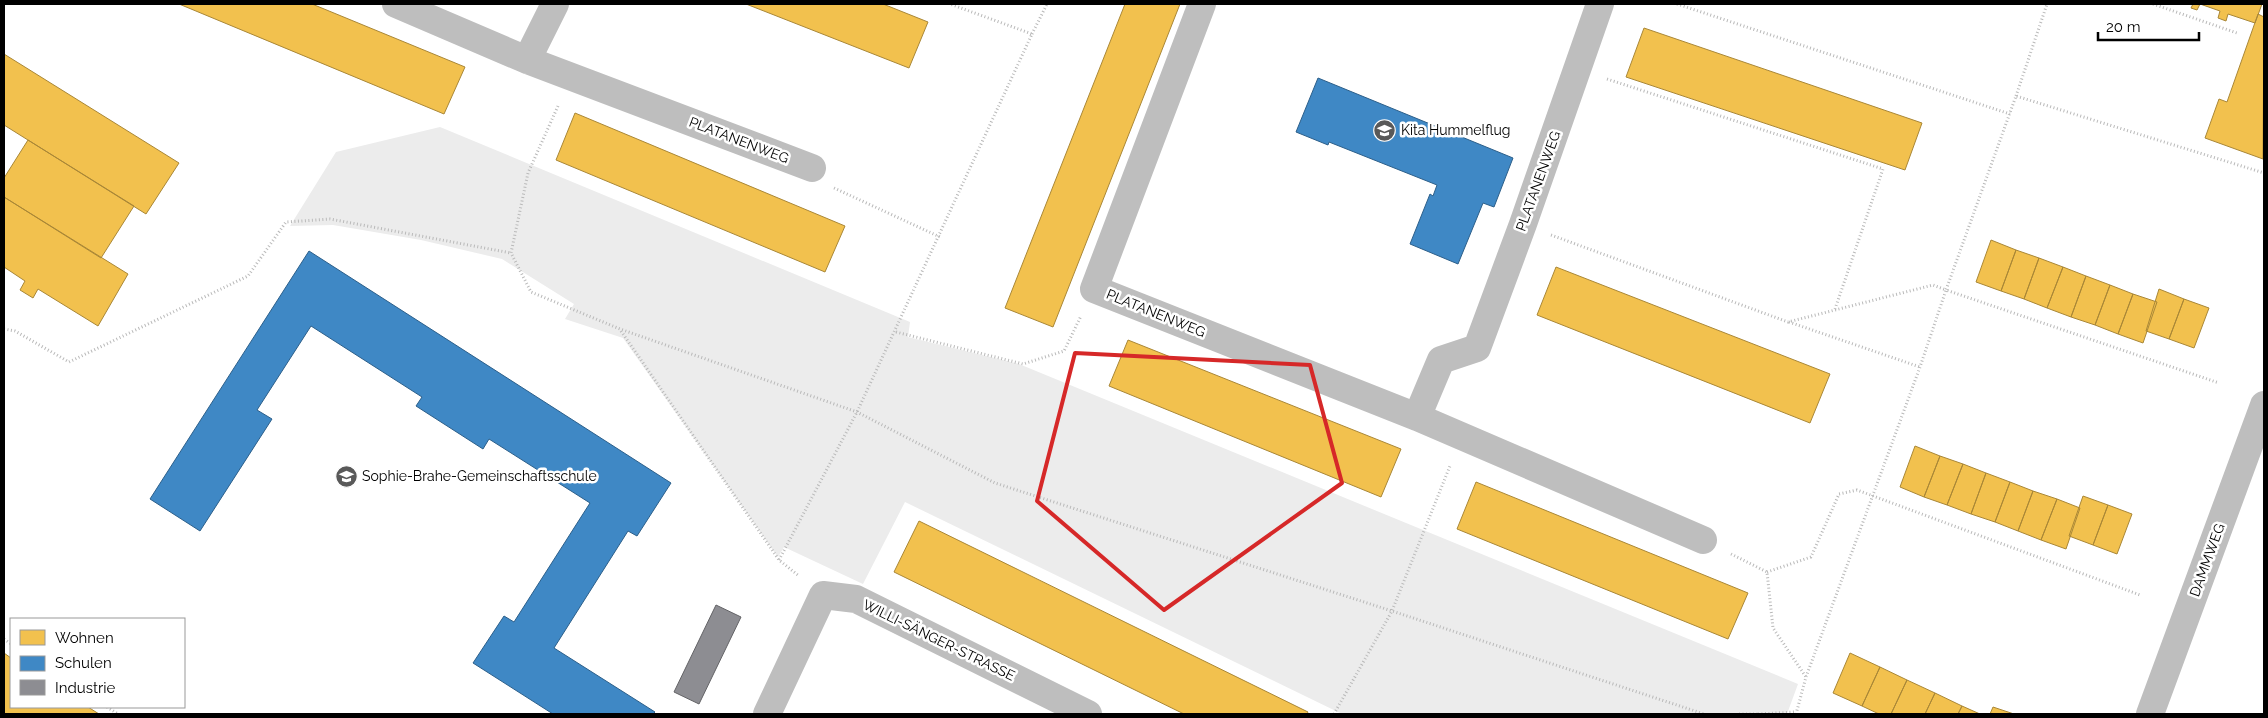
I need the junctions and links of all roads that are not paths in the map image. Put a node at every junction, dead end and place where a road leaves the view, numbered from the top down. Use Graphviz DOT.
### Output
graph roads {
  1 [pos="396,4"];
  2 [pos="555,4"];
  3 [pos="1202,4"];
  4 [pos="1600,4"];
  5 [pos="528,60"];
  6 [pos="812,168"];
  7 [pos="2264,405"];
  8 [pos="1416,417"];
  9 [pos="1703,540"];
  10 [pos="768,714"];
  11 [pos="1088,714"];
  12 [pos="2150,714"];
  1 -- 5 [label="street, PLATANENWEG"];
  2 -- 5 [label="street"];
  3 -- 8 [label="street, PLATANENWEG"];
  4 -- 8 [label="street, PLATANENWEG"];
  5 -- 6 [label="street, PLATANENWEG"];
  7 -- 12 [label="street, DAMMWEG"];
  8 -- 9 [label="street, PLATANENWEG"];
  10 -- 11 [label="street, WILLI-SÄNGER-STRASSE"];
}
